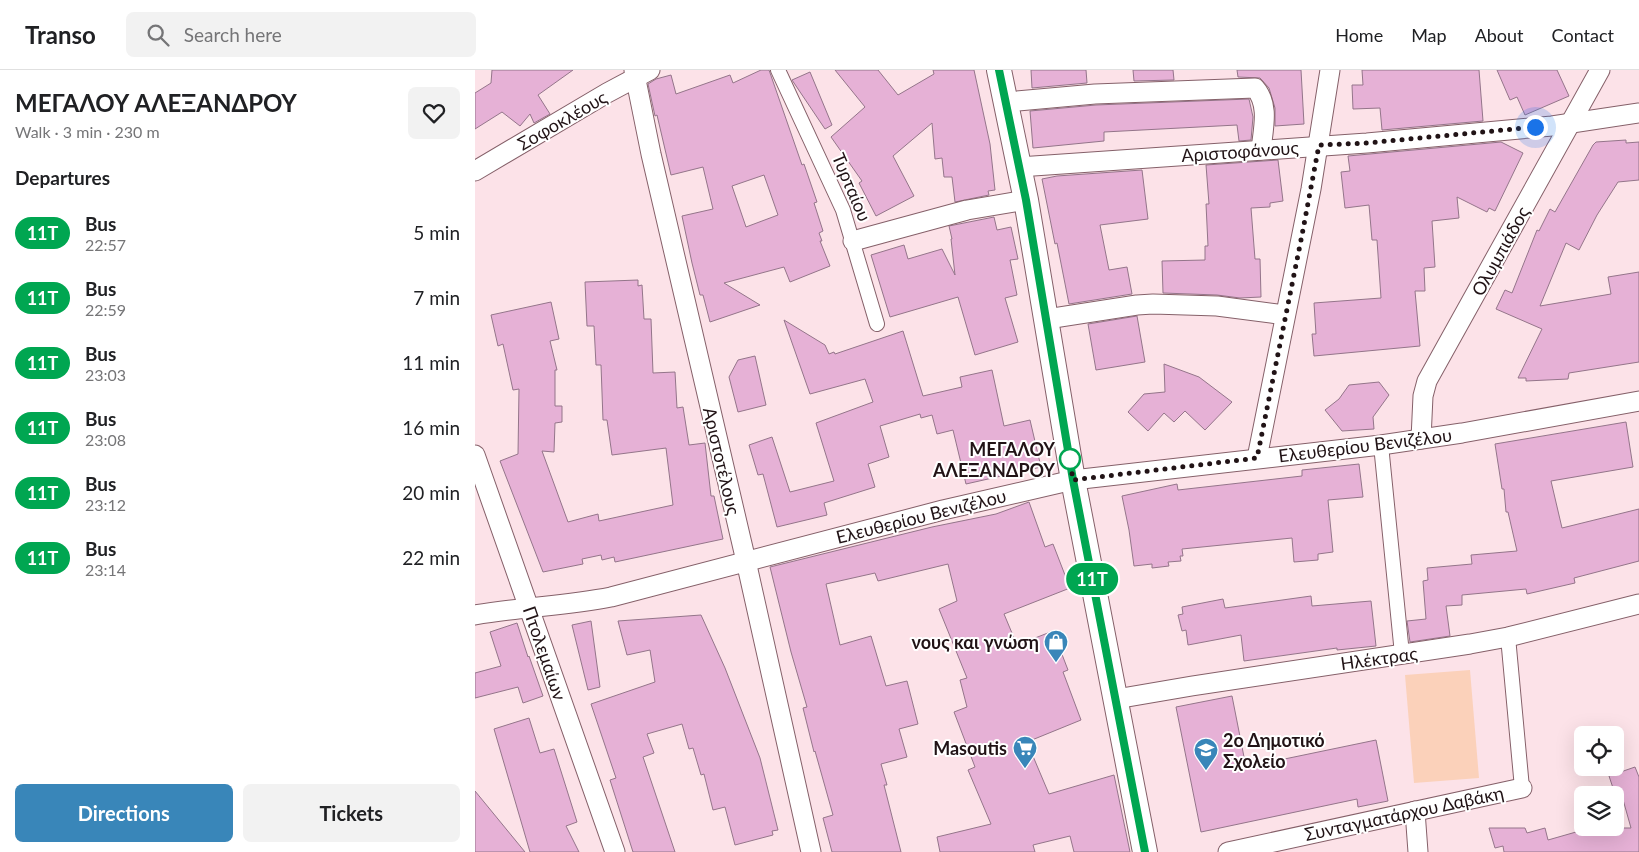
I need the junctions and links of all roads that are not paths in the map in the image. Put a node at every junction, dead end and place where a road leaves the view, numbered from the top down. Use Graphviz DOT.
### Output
graph roads {
  1 [pos="778,70"];
  2 [pos="999,70"];
  3 [pos="1330,70"];
  4 [pos="1600,70"];
  5 [pos="640,73"];
  6 [pos="1006,102"];
  7 [pos="1639,114"];
  8 [pos="1571,123"];
  9 [pos="1319,145"];
  10 [pos="1261,150"];
  11 [pos="1019,167"];
  12 [pos="475,171"];
  13 [pos="1026,200"];
  14 [pos="853,241"];
  15 [pos="1285,315"];
  16 [pos="1047,319"];
  17 [pos="877,324"];
  18 [pos="1639,401"];
  19 [pos="1421,439"];
  20 [pos="1381,444"];
  21 [pos="475,455"];
  22 [pos="1257,458"];
  23 [pos="1073,480"];
  24 [pos="746,561"];
  25 [pos="1639,604"];
  26 [pos="529,608"];
  27 [pos="475,615"];
  28 [pos="1508,637"];
  29 [pos="1402,654"];
  30 [pos="1116,699"];
  31 [pos="1522,788"];
  32 [pos="1415,811"];
  33 [pos="615,852"];
  34 [pos="811,852"];
  35 [pos="1145,852"];
  36 [pos="1228,852"];
  37 [pos="1418,852"];
  1 -- 14 [label="street, Τυρταίου"];
  2 -- 6 [label="street"];
  3 -- 9 [label="street"];
  4 -- 8 [label="street, Ολυμπιάδος"];
  5 -- 12 [label="street, Σοφοκλέους"];
  5 -- 24 [label="street, Αριστοτέλους"];
  6 -- 10 [label="street"];
  6 -- 11 [label="street"];
  7 -- 8 [label="street, Αριστοφάνους"];
  8 -- 9 [label="street, Αριστοφάνους"];
  8 -- 19 [label="street, Ολυμπιάδος"];
  9 -- 10 [label="street, Αριστοφάνους"];
  9 -- 15 [label="street"];
  10 -- 11 [label="street, Αριστοφάνους"];
  11 -- 13 [label="street"];
  13 -- 14 [label="street"];
  13 -- 16 [label="street"];
  14 -- 17 [label="street, Τυρταίου"];
  15 -- 16 [label="street"];
  15 -- 22 [label="street"];
  16 -- 23 [label="street"];
  18 -- 19 [label="street, Ελευθερίου Βενιζέλου"];
  19 -- 20 [label="street, Ελευθερίου Βενιζέλου"];
  20 -- 22 [label="street, Ελευθερίου Βενιζέλου"];
  20 -- 29 [label="street"];
  21 -- 26 [label="street, Πτολεμαίων"];
  22 -- 23 [label="street, Ελευθερίου Βενιζέλου"];
  23 -- 24 [label="street, Ελευθερίου Βενιζέλου"];
  23 -- 30 [label="street"];
  24 -- 26 [label="street, Ελευθερίου Βενιζέλου"];
  24 -- 34 [label="street, Αριστοτέλους"];
  25 -- 28 [label="street, Ηλέκτρας"];
  26 -- 27 [label="street, Ελευθερίου Βενιζέλου"];
  26 -- 33 [label="street, Πτολεμαίων"];
  28 -- 29 [label="street, Ηλέκτρας"];
  28 -- 31 [label="street"];
  29 -- 30 [label="street, Ηλέκτρας"];
  30 -- 35 [label="street"];
  31 -- 32 [label="street, Συνταγματάρχου Δαβάκη"];
  32 -- 36 [label="street, Συνταγματάρχου Δαβάκη"];
  32 -- 37 [label="street"];
}
